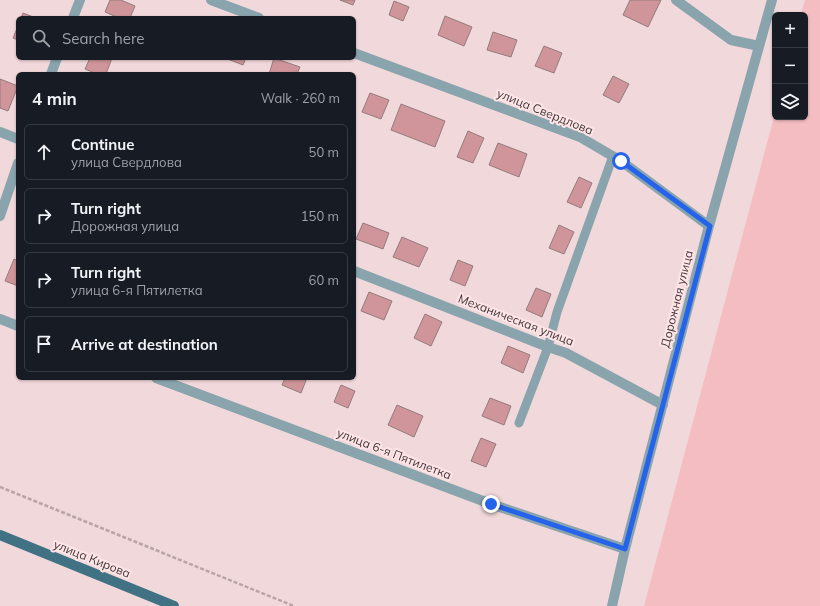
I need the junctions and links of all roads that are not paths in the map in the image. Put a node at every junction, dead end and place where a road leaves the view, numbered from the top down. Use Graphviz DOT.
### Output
graph roads {
  1 [pos="80,0"];
  2 [pos="211,0"];
  3 [pos="676,0"];
  4 [pos="772,0"];
  5 [pos="74,16"];
  6 [pos="254,16"];
  7 [pos="759,46"];
  8 [pos="356,54"];
  9 [pos="56,60"];
  10 [pos="52,72"];
  11 [pos="0,132"];
  12 [pos="16,138"];
  13 [pos="613,156"];
  14 [pos="16,169"];
  15 [pos="0,216"];
  16 [pos="710,226"];
  17 [pos="356,272"];
  18 [pos="0,319"];
  19 [pos="16,325"];
  20 [pos="548,347"];
  21 [pos="161,380"];
  22 [pos="663,405"];
  23 [pos="519,423"];
  24 [pos="0,535"];
  25 [pos="625,549"];
  26 [pos="174,606"];
  27 [pos="612,606"];
  1 -- 5 [label="street"];
  2 -- 6 [label="street"];
  3 -- 7 [label="street"];
  4 -- 7 [label="street, Дорожная улица"];
  7 -- 16 [label="street, Дорожная улица"];
  8 -- 13 [label="street, улица Свердлова"];
  9 -- 10 [label="street"];
  11 -- 12 [label="street"];
  13 -- 16 [label="street, улица Свердлова"];
  13 -- 20 [label="lane"];
  14 -- 15 [label="street"];
  16 -- 22 [label="street, Дорожная улица"];
  17 -- 20 [label="street, Механическая улица"];
  18 -- 19 [label="street"];
  20 -- 22 [label="street, Механическая улица"];
  20 -- 23 [label="lane"];
  21 -- 25 [label="street, улица 6-я Пятилетка"];
  22 -- 25 [label="street, Дорожная улица"];
  24 -- 26 [label="main road, улица Кирова"];
  25 -- 27 [label="street, Дорожная улица"];
}
